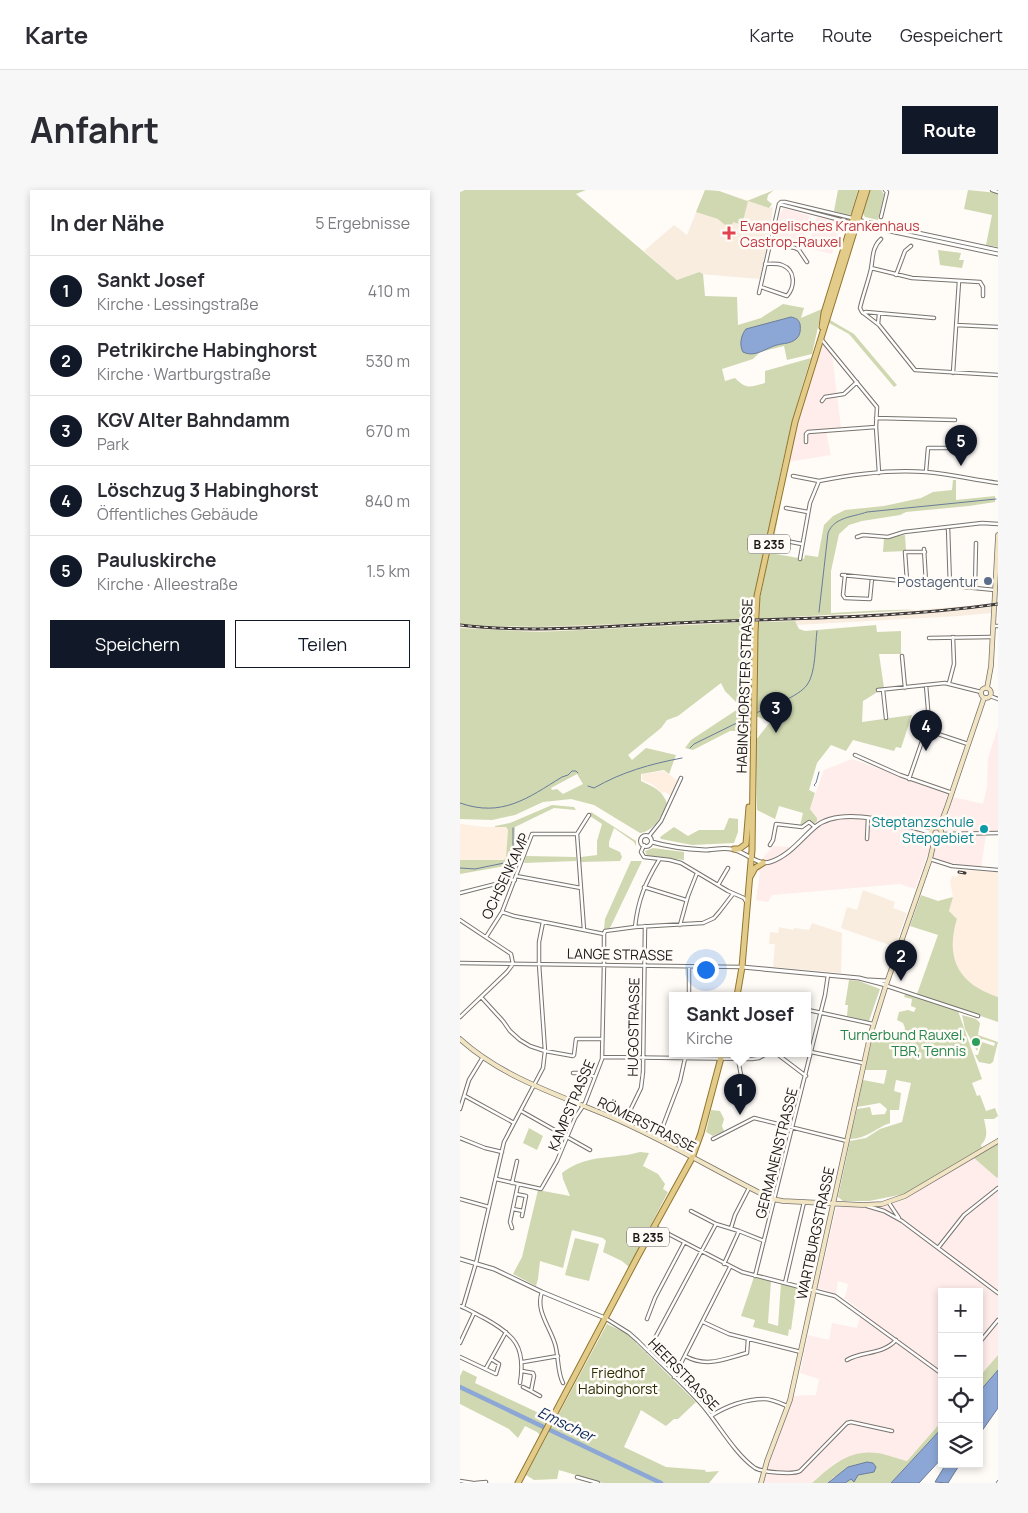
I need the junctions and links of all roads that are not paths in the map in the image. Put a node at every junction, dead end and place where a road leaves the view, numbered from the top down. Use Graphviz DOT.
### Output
graph roads {
  1 [pos="862,190"];
  2 [pos="867,190"];
  3 [pos="992,190"];
  4 [pos="886,191"];
  5 [pos="998,192"];
  6 [pos="881,217"];
  7 [pos="855,221"];
  8 [pos="898,228"];
  9 [pos="903,234"];
  10 [pos="880,239"];
  11 [pos="770,242"];
  12 [pos="911,246"];
  13 [pos="998,252"];
  14 [pos="807,262"];
  15 [pos="766,264"];
  16 [pos="871,268"];
  17 [pos="896,275"];
  18 [pos="958,281"];
  19 [pos="760,287"];
  20 [pos="759,293"];
  21 [pos="983,296"];
  22 [pos="863,313"];
  23 [pos="879,314"];
  24 [pos="934,318"];
  25 [pos="878,324"];
  26 [pos="956,325"];
  27 [pos="998,327"];
  28 [pos="821,330"];
  29 [pos="821,339"];
  30 [pos="953,373"];
  31 [pos="998,375"];
  32 [pos="807,380"];
  33 [pos="857,382"];
  34 [pos="822,401"];
  35 [pos="876,418"];
  36 [pos="956,420"];
  37 [pos="876,427"];
  38 [pos="806,442"];
  39 [pos="956,448"];
  40 [pos="926,472"];
  41 [pos="879,473"];
  42 [pos="793,476"];
  43 [pos="819,481"];
  44 [pos="998,483"];
  45 [pos="786,508"];
  46 [pos="808,512"];
  47 [pos="998,524"];
  48 [pos="948,527"];
  49 [pos="998,535"];
  50 [pos="857,537"];
  51 [pos="786,541"];
  52 [pos="976,543"];
  53 [pos="802,544"];
  54 [pos="800,559"];
  55 [pos="997,564"];
  56 [pos="872,578"];
  57 [pos="907,581"];
  58 [pos="926,583"];
  59 [pos="950,586"];
  60 [pos="976,588"];
  61 [pos="995,590"];
  62 [pos="993,626"];
  63 [pos="998,626"];
  64 [pos="953,637"];
  65 [pos="992,637"];
  66 [pos="929,638"];
  67 [pos="902,656"];
  68 [pos="949,683"];
  69 [pos="926,685"];
  70 [pos="904,688"];
  71 [pos="987,688"];
  72 [pos="878,690"];
  73 [pos="883,690"];
  74 [pos="981,692"];
  75 [pos="990,696"];
  76 [pos="984,698"];
  77 [pos="998,699"];
  78 [pos="886,718"];
  79 [pos="926,730"];
  80 [pos="968,744"];
  81 [pos="855,755"];
  82 [pos="680,778"];
  83 [pos="910,778"];
  84 [pos="752,790"];
  85 [pos="952,793"];
  86 [pos="588,816"];
  87 [pos="868,818"];
  88 [pos="815,827"];
  89 [pos="939,828"];
  90 [pos="930,832"];
  91 [pos="998,833"];
  92 [pos="577,834"];
  93 [pos="942,834"];
  94 [pos="649,836"];
  95 [pos="935,838"];
  96 [pos="867,839"];
  97 [pos="652,842"];
  98 [pos="644,845"];
  99 [pos="770,845"];
  100 [pos="734,849"];
  101 [pos="751,857"];
  102 [pos="930,859"];
  103 [pos="659,860"];
  104 [pos="763,863"];
  105 [pos="728,868"];
  106 [pos="998,870"];
  107 [pos="697,873"];
  108 [pos="516,876"];
  109 [pos="750,877"];
  110 [pos="515,880"];
  111 [pos="718,886"];
  112 [pos="644,887"];
  113 [pos="581,888"];
  114 [pos="460,893"];
  115 [pos="733,894"];
  116 [pos="686,900"];
  117 [pos="748,904"];
  118 [pos="502,912"];
  119 [pos="460,920"];
  120 [pos="543,922"];
  121 [pos="680,925"];
  122 [pos="645,926"];
  123 [pos="635,927"];
  124 [pos="584,930"];
  125 [pos="604,934"];
  126 [pos="486,937"];
  127 [pos="460,963"];
  128 [pos="513,964"];
  129 [pos="538,964"];
  130 [pos="604,965"];
  131 [pos="644,966"];
  132 [pos="689,966"];
  133 [pos="742,967"];
  134 [pos="828,975"];
  135 [pos="886,983"];
  136 [pos="689,992"];
  137 [pos="738,992"];
  138 [pos="481,997"];
  139 [pos="811,1010"];
  140 [pos="821,1012"];
  141 [pos="978,1016"];
  142 [pos="460,1017"];
  143 [pos="873,1024"];
  144 [pos="460,1039"];
  145 [pos="602,1039"];
  146 [pos="545,1052"];
  147 [pos="811,1052"];
  148 [pos="483,1057"];
  149 [pos="602,1057"];
  150 [pos="703,1057"];
  151 [pos="721,1057"];
  152 [pos="727,1057"];
  153 [pos="759,1057"];
  154 [pos="781,1057"];
  155 [pos="810,1057"];
  156 [pos="643,1058"];
  157 [pos="685,1058"];
  158 [pos="738,1059"];
  159 [pos="863,1063"];
  160 [pos="573,1073"];
  161 [pos="806,1076"];
  162 [pos="595,1077"];
  163 [pos="534,1086"];
  164 [pos="744,1091"];
  165 [pos="464,1096"];
  166 [pos="582,1106"];
  167 [pos="460,1109"];
  168 [pos="520,1111"];
  169 [pos="514,1124"];
  170 [pos="624,1124"];
  171 [pos="793,1127"];
  172 [pos="567,1137"];
  173 [pos="460,1138"];
  174 [pos="713,1139"];
  175 [pos="658,1140"];
  176 [pos="998,1141"];
  177 [pos="847,1142"];
  178 [pos="590,1150"];
  179 [pos="502,1152"];
  180 [pos="692,1158"];
  181 [pos="517,1161"];
  182 [pos="495,1179"];
  183 [pos="512,1183"];
  184 [pos="518,1184"];
  185 [pos="749,1188"];
  186 [pos="998,1188"];
  187 [pos="527,1192"];
  188 [pos="516,1194"];
  189 [pos="526,1196"];
  190 [pos="460,1200"];
  191 [pos="775,1200"];
  192 [pos="804,1202"];
  193 [pos="889,1202"];
  194 [pos="834,1204"];
  195 [pos="882,1204"];
  196 [pos="865,1205"];
  197 [pos="489,1207"];
  198 [pos="513,1209"];
  199 [pos="523,1211"];
  200 [pos="691,1211"];
  201 [pos="884,1211"];
  202 [pos="522,1216"];
  203 [pos="902,1221"];
  204 [pos="716,1224"];
  205 [pos="654,1227"];
  206 [pos="512,1228"];
  207 [pos="731,1228"];
  208 [pos="739,1231"];
  209 [pos="764,1241"];
  210 [pos="684,1243"];
  211 [pos="938,1248"];
  212 [pos="701,1252"];
  213 [pos="460,1259"];
  214 [pos="476,1263"];
  215 [pos="724,1264"];
  216 [pos="730,1267"];
  217 [pos="756,1276"];
  218 [pos="785,1283"];
  219 [pos="814,1291"];
  220 [pos="542,1292"];
  221 [pos="998,1293"];
  222 [pos="462,1306"];
  223 [pos="474,1313"];
  224 [pos="605,1318"];
  225 [pos="647,1319"];
  226 [pos="998,1320"];
  227 [pos="703,1322"];
  228 [pos="506,1332"];
  229 [pos="983,1338"];
  230 [pos="748,1339"];
  231 [pos="896,1340"];
  232 [pos="460,1343"];
  233 [pos="648,1351"];
  234 [pos="801,1352"];
  235 [pos="558,1356"];
  236 [pos="685,1356"];
  237 [pos="460,1357"];
  238 [pos="491,1360"];
  239 [pos="847,1360"];
  240 [pos="523,1362"];
  241 [pos="486,1368"];
  242 [pos="522,1371"];
  243 [pos="938,1371"];
  244 [pos="674,1377"];
  245 [pos="520,1383"];
  246 [pos="563,1383"];
  247 [pos="523,1387"];
  248 [pos="531,1391"];
  249 [pos="540,1396"];
  250 [pos="788,1406"];
  251 [pos="711,1416"];
  252 [pos="892,1431"];
  253 [pos="764,1470"];
  254 [pos="577,1477"];
  255 [pos="460,1481"];
  256 [pos="486,1482"];
  257 [pos="474,1483"];
  258 [pos="518,1483"];
  259 [pos="598,1483"];
  260 [pos="761,1483"];
  1 -- 7 [label="main road, HABINGHORSTER STRASSE / B 235"];
  2 -- 7 [label="main road, HABINGHORSTER STRASSE / B 235"];
  3 -- 5 [label="street"];
  4 -- 6 [label="street"];
  7 -- 8 [label="street"];
  7 -- 9 [label="street"];
  7 -- 11 [label="street"];
  7 -- 28 [label="main road, HABINGHORSTER STRASSE / B 235"];
  7 -- 29 [label="main road, HABINGHORSTER STRASSE / B 235"];
  8 -- 9 [label="street"];
  8 -- 13 [label="street"];
  9 -- 13 [label="street"];
  10 -- 16 [label="street"];
  11 -- 14 [label="street"];
  11 -- 15 [label="street"];
  12 -- 17 [label="street"];
  15 -- 19 [label="street"];
  15 -- 19 [label="street"];
  16 -- 17 [label="street"];
  16 -- 22 [label="street"];
  17 -- 18 [label="street"];
  18 -- 21 [label="street"];
  18 -- 26 [label="street"];
  19 -- 20 [label="street"];
  22 -- 23 [label="street"];
  22 -- 25 [label="street"];
  23 -- 24 [label="street"];
  23 -- 25 [label="street"];
  25 -- 30 [label="street"];
  26 -- 27 [label="street"];
  26 -- 30 [label="street"];
  28 -- 29 [label="main road"];
  28 -- 32 [label="main road, HABINGHORSTER STRASSE / B 235"];
  29 -- 32 [label="main road, HABINGHORSTER STRASSE / B 235"];
  29 -- 33 [label="street"];
  30 -- 31 [label="street"];
  32 -- 84 [label="main road, HABINGHORSTER STRASSE / B 235"];
  33 -- 34 [label="street"];
  33 -- 35 [label="street"];
  35 -- 36 [label="street"];
  35 -- 37 [label="street"];
  37 -- 38 [label="street"];
  37 -- 41 [label="street"];
  39 -- 40 [label="street"];
  40 -- 41 [label="street"];
  40 -- 44 [label="street"];
  41 -- 43 [label="street"];
  42 -- 43 [label="street"];
  43 -- 46 [label="street"];
  45 -- 46 [label="street"];
  46 -- 53 [label="street"];
  47 -- 48 [label="street"];
  48 -- 50 [label="street"];
  48 -- 59 [label="street"];
  49 -- 55 [label="main road"];
  51 -- 53 [label="street"];
  52 -- 60 [label="street"];
  53 -- 54 [label="street"];
  55 -- 61 [label="main road"];
  56 -- 56 [label="street"];
  56 -- 57 [label="street"];
  57 -- 58 [label="street"];
  57 -- 58 [label="street"];
  58 -- 59 [label="street"];
  59 -- 60 [label="street"];
  60 -- 61 [label="street"];
  61 -- 62 [label="main road"];
  62 -- 63 [label="street"];
  62 -- 65 [label="main road"];
  64 -- 65 [label="street"];
  64 -- 66 [label="street"];
  64 -- 68 [label="street"];
  65 -- 71 [label="main road"];
  67 -- 70 [label="street"];
  68 -- 69 [label="street"];
  68 -- 74 [label="street"];
  69 -- 70 [label="street"];
  69 -- 79 [label="street"];
  70 -- 73 [label="street"];
  71 -- 74 [label="main road"];
  71 -- 75 [label="main road"];
  72 -- 73 [label="street"];
  73 -- 78 [label="street"];
  74 -- 76 [label="main road"];
  75 -- 76 [label="main road"];
  75 -- 77 [label="street"];
  76 -- 80 [label="main road"];
  79 -- 80 [label="street"];
  79 -- 83 [label="street"];
  80 -- 85 [label="main road"];
  81 -- 83 [label="street"];
  82 -- 94 [label="street"];
  83 -- 85 [label="street"];
  84 -- 100 [label="main road"];
  84 -- 101 [label="main road, HABINGHORSTER STRASSE / B 235"];
  85 -- 89 [label="main road"];
  86 -- 92 [label="street"];
  87 -- 88 [label="street"];
  87 -- 90 [label="street"];
  87 -- 96 [label="street"];
  88 -- 99 [label="street"];
  88 -- 104 [label="street"];
  89 -- 90 [label="main road"];
  89 -- 93 [label="main road"];
  90 -- 95 [label="main road"];
  91 -- 93 [label="street"];
  92 -- 108 [label="street, OCHSENKAMP"];
  92 -- 113 [label="street"];
  93 -- 95 [label="main road"];
  94 -- 97 [label="street"];
  94 -- 98 [label="street"];
  95 -- 102 [label="main road, WARTBURGSTRASSE"];
  97 -- 98 [label="street"];
  97 -- 100 [label="street"];
  98 -- 103 [label="street"];
  100 -- 101 [label="street"];
  101 -- 104 [label="street"];
  101 -- 109 [label="main road, HABINGHORSTER STRASSE / B 235"];
  102 -- 106 [label="street"];
  102 -- 135 [label="main road, WARTBURGSTRASSE"];
  103 -- 107 [label="street"];
  103 -- 112 [label="street"];
  104 -- 109 [label="main road"];
  105 -- 111 [label="street"];
  107 -- 111 [label="street"];
  107 -- 116 [label="street"];
  108 -- 110 [label="street, OCHSENKAMP"];
  108 -- 113 [label="street"];
  109 -- 117 [label="main road, HABINGHORSTER STRASSE / B 235"];
  110 -- 114 [label="street"];
  110 -- 118 [label="street, OCHSENKAMP"];
  111 -- 115 [label="street"];
  112 -- 116 [label="street"];
  112 -- 123 [label="street"];
  113 -- 124 [label="street"];
  115 -- 117 [label="street"];
  115 -- 121 [label="street"];
  116 -- 121 [label="street"];
  117 -- 133 [label="main road, HABINGHORSTER STRASSE / B 235"];
  118 -- 120 [label="street"];
  118 -- 126 [label="street, OCHSENKAMP"];
  119 -- 126 [label="street"];
  120 -- 124 [label="street"];
  120 -- 129 [label="street"];
  121 -- 122 [label="street"];
  122 -- 123 [label="street"];
  122 -- 131 [label="street, HUGOSTRASSE"];
  123 -- 125 [label="street"];
  124 -- 125 [label="street"];
  125 -- 130 [label="street, KAMPSTRASSE"];
  126 -- 128 [label="street"];
  127 -- 128 [label="street, LANGE STRASSE"];
  128 -- 129 [label="street, LANGE STRASSE"];
  128 -- 138 [label="street"];
  129 -- 130 [label="street, LANGE STRASSE"];
  129 -- 146 [label="street"];
  130 -- 131 [label="street, LANGE STRASSE"];
  130 -- 145 [label="street, KAMPSTRASSE"];
  131 -- 132 [label="street, LANGE STRASSE"];
  131 -- 156 [label="street, HUGOSTRASSE"];
  132 -- 133 [label="street, LANGE STRASSE"];
  132 -- 136 [label="street"];
  133 -- 134 [label="street, LANGE STRASSE"];
  133 -- 137 [label="main road, B 235"];
  134 -- 135 [label="street, LANGE STRASSE"];
  134 -- 140 [label="street, GERMANENSTRASSE"];
  135 -- 141 [label="street"];
  135 -- 143 [label="main road, WARTBURGSTRASSE"];
  138 -- 142 [label="street"];
  138 -- 146 [label="street"];
  139 -- 140 [label="street"];
  140 -- 143 [label="street"];
  140 -- 147 [label="street, GERMANENSTRASSE"];
  143 -- 159 [label="main road, WARTBURGSTRASSE"];
  144 -- 148 [label="main road, RÖMERSTRASSE"];
  145 -- 146 [label="street"];
  145 -- 149 [label="street, KAMPSTRASSE"];
  146 -- 163 [label="street"];
  147 -- 159 [label="street"];
  148 -- 163 [label="main road, RÖMERSTRASSE"];
  148 -- 165 [label="street"];
  149 -- 156 [label="street"];
  149 -- 162 [label="street, KAMPSTRASSE"];
  150 -- 157 [label="street"];
  151 -- 180 [label="main road, B 235"];
  152 -- 158 [label="street"];
  153 -- 158 [label="street"];
  154 -- 161 [label="street"];
  155 -- 161 [label="street, GERMANENSTRASSE"];
  156 -- 157 [label="street"];
  156 -- 170 [label="street, HUGOSTRASSE"];
  157 -- 175 [label="street"];
  158 -- 164 [label="street"];
  159 -- 177 [label="main road, WARTBURGSTRASSE"];
  160 -- 162 [label="street"];
  161 -- 171 [label="street, GERMANENSTRASSE"];
  162 -- 166 [label="street, KAMPSTRASSE"];
  163 -- 166 [label="main road, RÖMERSTRASSE"];
  163 -- 168 [label="street"];
  165 -- 167 [label="street"];
  165 -- 169 [label="street"];
  166 -- 170 [label="main road, RÖMERSTRASSE"];
  166 -- 172 [label="street, KAMPSTRASSE"];
  168 -- 169 [label="street"];
  168 -- 172 [label="street"];
  169 -- 179 [label="street"];
  170 -- 175 [label="main road, RÖMERSTRASSE"];
  171 -- 174 [label="street"];
  171 -- 177 [label="street"];
  171 -- 191 [label="street, GERMANENSTRASSE"];
  172 -- 178 [label="street"];
  172 -- 184 [label="street, KAMPSTRASSE"];
  173 -- 179 [label="street"];
  175 -- 180 [label="main road, RÖMERSTRASSE"];
  176 -- 193 [label="main road, RÖMERSTRASSE"];
  177 -- 194 [label="main road, WARTBURGSTRASSE"];
  179 -- 182 [label="street"];
  180 -- 185 [label="main road, RÖMERSTRASSE"];
  180 -- 205 [label="main road, B 235"];
  181 -- 183 [label="street"];
  182 -- 183 [label="street"];
  182 -- 197 [label="street"];
  183 -- 184 [label="street"];
  184 -- 188 [label="street"];
  185 -- 191 [label="main road, RÖMERSTRASSE"];
  185 -- 207 [label="street"];
  186 -- 211 [label="street"];
  187 -- 189 [label="street"];
  188 -- 189 [label="street"];
  188 -- 198 [label="street"];
  189 -- 199 [label="street"];
  190 -- 197 [label="street"];
  191 -- 192 [label="main road, RÖMERSTRASSE"];
  191 -- 209 [label="street, GERMANENSTRASSE"];
  192 -- 194 [label="main road, RÖMERSTRASSE"];
  192 -- 218 [label="street"];
  193 -- 195 [label="main road, RÖMERSTRASSE"];
  193 -- 203 [label="street"];
  194 -- 196 [label="main road, RÖMERSTRASSE"];
  194 -- 219 [label="main road, WARTBURGSTRASSE"];
  195 -- 196 [label="main road, RÖMERSTRASSE"];
  195 -- 201 [label="street"];
  196 -- 201 [label="street"];
  197 -- 214 [label="street"];
  198 -- 199 [label="street"];
  198 -- 206 [label="street"];
  199 -- 202 [label="street"];
  200 -- 204 [label="street"];
  201 -- 203 [label="street"];
  203 -- 211 [label="street"];
  204 -- 207 [label="street"];
  204 -- 212 [label="street"];
  205 -- 210 [label="street"];
  205 -- 224 [label="main road, B 235"];
  207 -- 208 [label="street"];
  208 -- 209 [label="street"];
  208 -- 215 [label="street"];
  209 -- 217 [label="street, GERMANENSTRASSE"];
  210 -- 212 [label="street"];
  210 -- 225 [label="street"];
  211 -- 221 [label="street"];
  212 -- 215 [label="street"];
  212 -- 233 [label="street"];
  213 -- 214 [label="street"];
  214 -- 220 [label="street"];
  214 -- 222 [label="street"];
  215 -- 216 [label="street"];
  216 -- 217 [label="street"];
  216 -- 227 [label="street"];
  217 -- 218 [label="street"];
  218 -- 219 [label="street"];
  219 -- 231 [label="street"];
  219 -- 234 [label="main road, WARTBURGSTRASSE"];
  220 -- 224 [label="street"];
  220 -- 235 [label="street"];
  222 -- 223 [label="street"];
  223 -- 228 [label="street"];
  223 -- 232 [label="street"];
  224 -- 233 [label="street, HEERSTRASSE"];
  224 -- 258 [label="main road, B 235"];
  226 -- 229 [label="street"];
  227 -- 230 [label="street"];
  227 -- 236 [label="street"];
  228 -- 238 [label="street"];
  228 -- 240 [label="street"];
  230 -- 234 [label="street"];
  230 -- 236 [label="street"];
  231 -- 239 [label="street"];
  231 -- 243 [label="street"];
  233 -- 244 [label="street, HEERSTRASSE"];
  234 -- 250 [label="main road, WARTBURGSTRASSE"];
  235 -- 240 [label="street"];
  235 -- 246 [label="street"];
  236 -- 244 [label="street"];
  237 -- 241 [label="street"];
  238 -- 241 [label="street"];
  238 -- 241 [label="street"];
  240 -- 242 [label="street"];
  242 -- 245 [label="street"];
  242 -- 248 [label="street"];
  244 -- 251 [label="street, HEERSTRASSE"];
  247 -- 248 [label="street"];
  248 -- 249 [label="street"];
  250 -- 251 [label="street"];
  250 -- 253 [label="main road, WARTBURGSTRASSE"];
  251 -- 253 [label="street, HEERSTRASSE"];
  252 -- 253 [label="street"];
  253 -- 260 [label="main road, WARTBURGSTRASSE"];
  254 -- 259 [label="street"];
  255 -- 257 [label="street"];
  256 -- 257 [label="street"];
}
